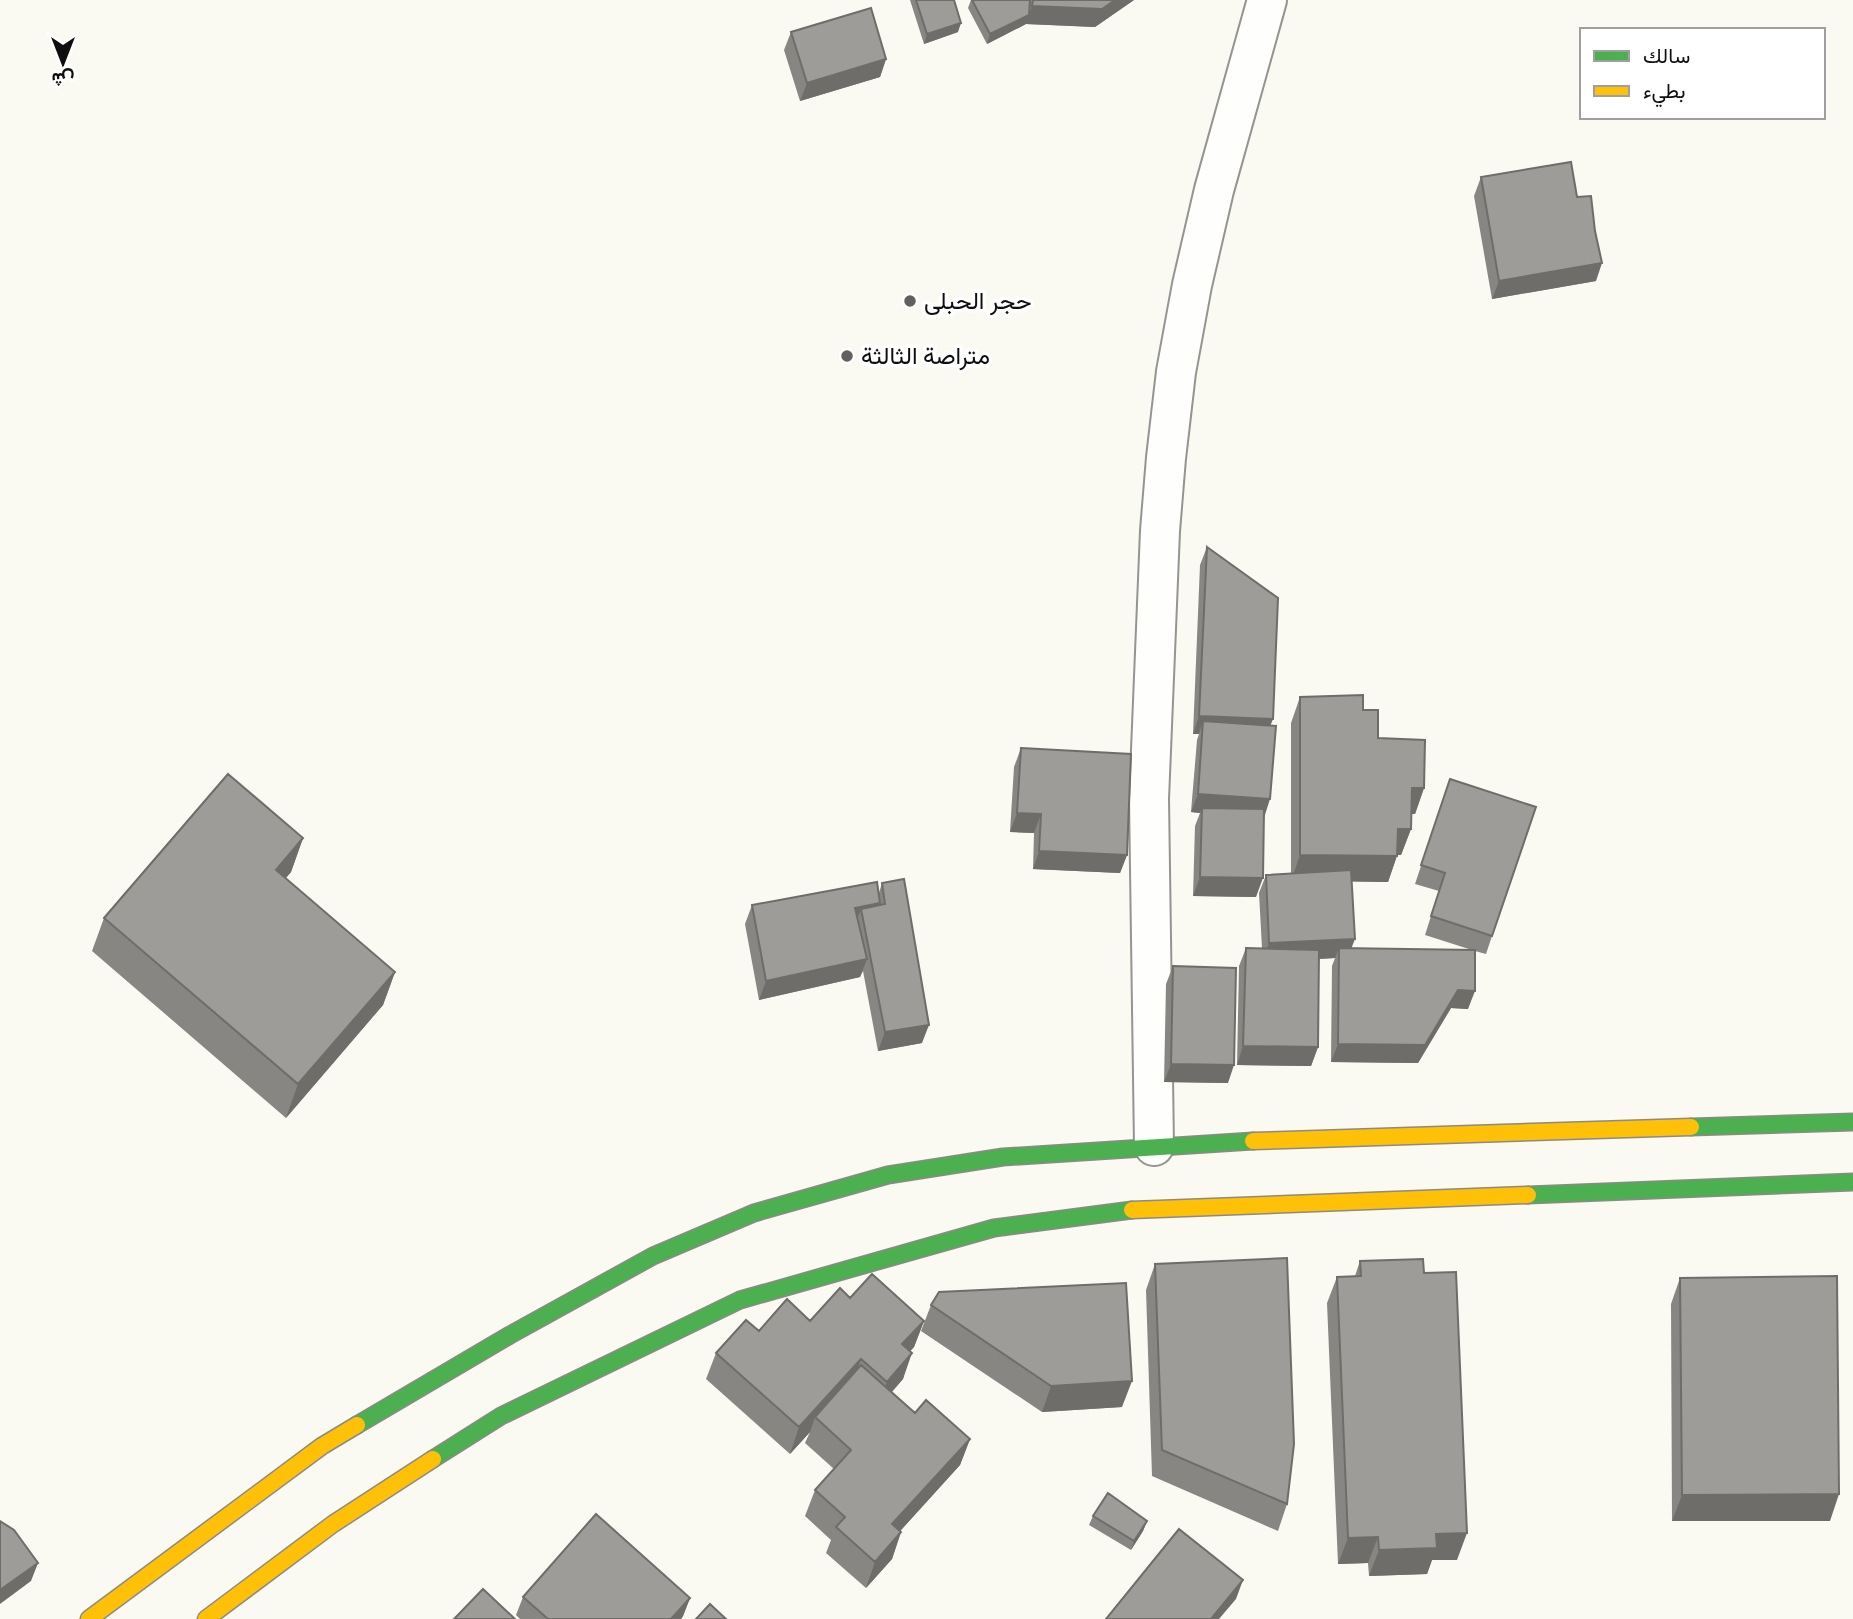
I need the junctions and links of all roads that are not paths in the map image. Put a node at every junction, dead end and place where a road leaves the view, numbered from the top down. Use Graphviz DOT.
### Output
graph roads {
  1 [pos="1267,0"];
  2 [pos="1853,1122"];
  3 [pos="1154,1146"];
  4 [pos="1853,1182"];
  5 [pos="89,1619"];
  6 [pos="206,1619"];
  1 -- 3 [label="street"];
  2 -- 3 [label="main road"];
  3 -- 5 [label="main road"];
  4 -- 6 [label="main road"];
}
